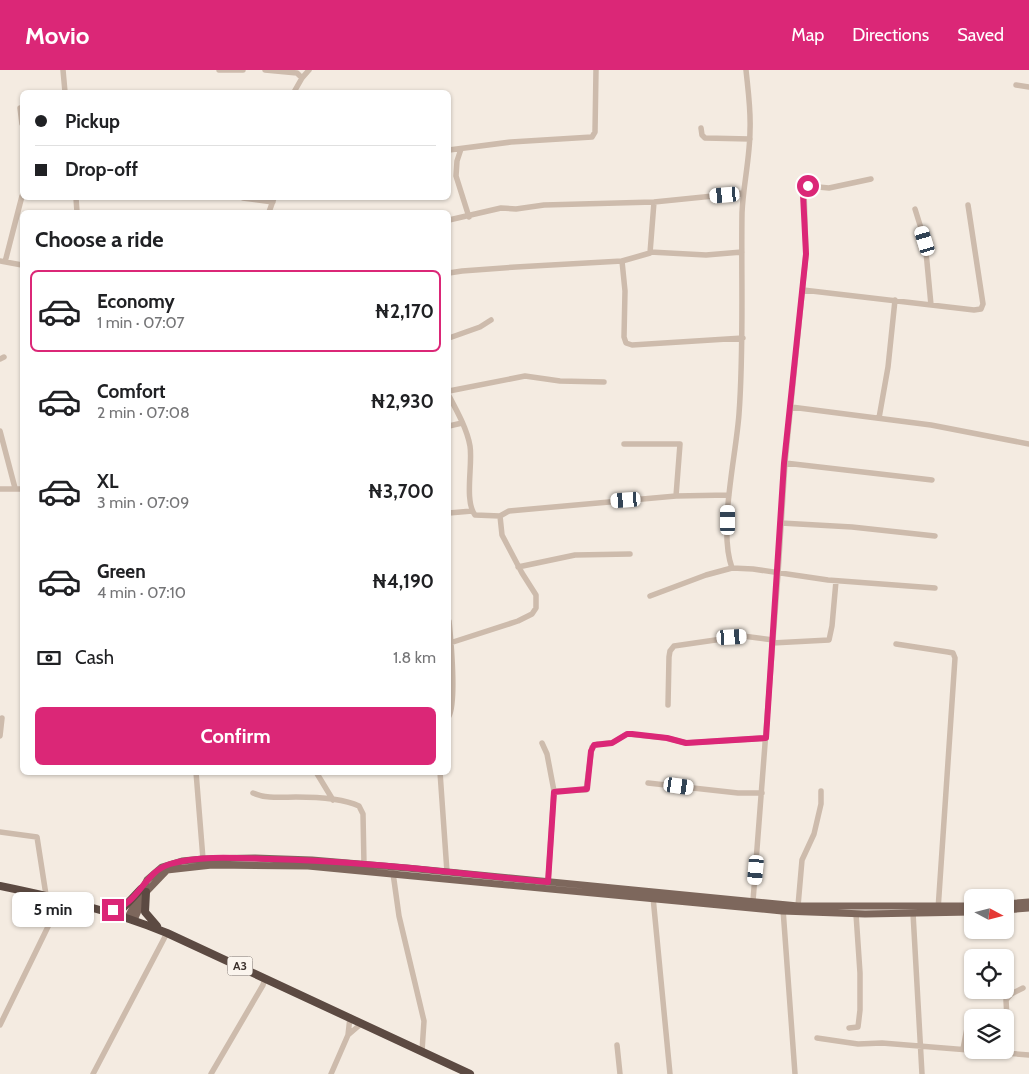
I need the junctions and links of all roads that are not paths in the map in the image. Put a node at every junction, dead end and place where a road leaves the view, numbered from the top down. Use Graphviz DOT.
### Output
graph roads {
  1 [pos="63,70"];
  2 [pos="220,70"];
  3 [pos="243,70"];
  4 [pos="265,70"];
  5 [pos="309,70"];
  6 [pos="596,70"];
  7 [pos="746,70"];
  8 [pos="302,78"];
  9 [pos="1016,85"];
  10 [pos="1029,86"];
  11 [pos="65,90"];
  12 [pos="295,90"];
  13 [pos="701,128"];
  14 [pos="750,139"];
  15 [pos="461,149"];
  16 [pos="451,150"];
  17 [pos="871,179"];
  18 [pos="743,193"];
  19 [pos="21,200"];
  20 [pos="654,202"];
  21 [pos="968,205"];
  22 [pos="916,209"];
  23 [pos="469,217"];
  24 [pos="451,220"];
  25 [pos="650,252"];
  26 [pos="742,252"];
  27 [pos="2,261"];
  28 [pos="622,261"];
  29 [pos="20,265"];
  30 [pos="451,273"];
  31 [pos="803,290"];
  32 [pos="895,300"];
  33 [pos="931,305"];
  34 [pos="491,320"];
  35 [pos="451,337"];
  36 [pos="742,338"];
  37 [pos="604,382"];
  38 [pos="451,394"];
  39 [pos="791,407"];
  40 [pos="879,418"];
  41 [pos="462,423"];
  42 [pos="451,426"];
  43 [pos="0,431"];
  44 [pos="624,444"];
  45 [pos="1029,444"];
  46 [pos="784,463"];
  47 [pos="932,480"];
  48 [pos="15,488"];
  49 [pos="0,489"];
  50 [pos="20,489"];
  51 [pos="729,495"];
  52 [pos="676,496"];
  53 [pos="472,511"];
  54 [pos="451,513"];
  55 [pos="500,516"];
  56 [pos="781,523"];
  57 [pos="935,536"];
  58 [pos="630,554"];
  59 [pos="518,567"];
  60 [pos="732,568"];
  61 [pos="778,574"];
  62 [pos="836,581"];
  63 [pos="935,588"];
  64 [pos="650,596"];
  65 [pos="772,642"];
  66 [pos="451,643"];
  67 [pos="896,644"];
  68 [pos="451,676"];
  69 [pos="668,705"];
  70 [pos="451,710"];
  71 [pos="2,718"];
  72 [pos="0,736"];
  73 [pos="766,738"];
  74 [pos="542,743"];
  75 [pos="196,775"];
  76 [pos="318,775"];
  77 [pos="440,775"];
  78 [pos="648,783"];
  79 [pos="821,791"];
  80 [pos="554,792"];
  81 [pos="253,793"];
  82 [pos="762,793"];
  83 [pos="333,800"];
  84 [pos="0,832"];
  85 [pos="203,859"];
  86 [pos="364,865"];
  87 [pos="447,872"];
  88 [pos="394,873"];
  89 [pos="548,882"];
  90 [pos="0,886"];
  91 [pos="143,891"];
  92 [pos="46,895"];
  93 [pos="648,895"];
  94 [pos="62,898"];
  95 [pos="754,901"];
  96 [pos="1029,902"];
  97 [pos="1014,903"];
  98 [pos="798,906"];
  99 [pos="964,907"];
  100 [pos="783,908"];
  101 [pos="1029,908"];
  102 [pos="1014,909"];
  103 [pos="938,910"];
  104 [pos="109,911"];
  105 [pos="964,912"];
  106 [pos="913,913"];
  107 [pos="856,914"];
  108 [pos="131,918"];
  109 [pos="167,933"];
  110 [pos="265,978"];
  111 [pos="1023,988"];
  112 [pos="1007,1009"];
  113 [pos="350,1017"];
  114 [pos="362,1023"];
  115 [pos="0,1025"];
  116 [pos="849,1028"];
  117 [pos="348,1035"];
  118 [pos="817,1038"];
  119 [pos="964,1044"];
  120 [pos="617,1045"];
  121 [pos="920,1046"];
  122 [pos="963,1049"];
  123 [pos="422,1051"];
  124 [pos="1014,1054"];
  125 [pos="1029,1055"];
  126 [pos="93,1074"];
  127 [pos="212,1074"];
  128 [pos="331,1074"];
  129 [pos="470,1074"];
  130 [pos="620,1074"];
  131 [pos="670,1074"];
  132 [pos="795,1074"];
  133 [pos="922,1074"];
  1 -- 11 [label="street"];
  2 -- 3 [label="street"];
  4 -- 8 [label="street"];
  5 -- 8 [label="street"];
  6 -- 15 [label="street"];
  7 -- 14 [label="street"];
  8 -- 12 [label="street"];
  9 -- 10 [label="street"];
  13 -- 14 [label="street"];
  14 -- 18 [label="street"];
  15 -- 16 [label="street"];
  15 -- 23 [label="street"];
  17 -- 31 [label="street"];
  18 -- 20 [label="street"];
  18 -- 26 [label="street"];
  19 -- 27 [label="street"];
  20 -- 23 [label="street"];
  20 -- 25 [label="street"];
  21 -- 33 [label="street"];
  22 -- 33 [label="street"];
  23 -- 24 [label="street"];
  25 -- 26 [label="street"];
  25 -- 28 [label="street"];
  26 -- 36 [label="street"];
  27 -- 29 [label="street"];
  28 -- 30 [label="street"];
  28 -- 36 [label="street"];
  31 -- 32 [label="street"];
  31 -- 39 [label="street"];
  32 -- 33 [label="street"];
  32 -- 40 [label="street"];
  34 -- 35 [label="street"];
  36 -- 51 [label="street"];
  37 -- 38 [label="street"];
  38 -- 41 [label="street"];
  39 -- 40 [label="street"];
  39 -- 46 [label="street"];
  40 -- 45 [label="street"];
  41 -- 42 [label="street"];
  41 -- 53 [label="street"];
  43 -- 48 [label="street"];
  44 -- 52 [label="street"];
  46 -- 47 [label="street"];
  46 -- 56 [label="street"];
  48 -- 49 [label="street"];
  48 -- 50 [label="street"];
  51 -- 52 [label="street"];
  51 -- 60 [label="street"];
  52 -- 55 [label="street"];
  53 -- 54 [label="street"];
  53 -- 55 [label="street"];
  55 -- 59 [label="street"];
  56 -- 57 [label="street"];
  56 -- 61 [label="street"];
  58 -- 59 [label="street"];
  59 -- 66 [label="street"];
  60 -- 61 [label="street"];
  60 -- 64 [label="street"];
  61 -- 62 [label="street"];
  61 -- 65 [label="street"];
  62 -- 63 [label="street"];
  62 -- 65 [label="street"];
  65 -- 69 [label="street"];
  65 -- 73 [label="street"];
  67 -- 103 [label="street"];
  68 -- 70 [label="street"];
  71 -- 72 [label="street"];
  73 -- 80 [label="street"];
  73 -- 82 [label="street"];
  74 -- 80 [label="street"];
  75 -- 85 [label="street"];
  76 -- 83 [label="street"];
  77 -- 87 [label="street"];
  78 -- 82 [label="street"];
  79 -- 98 [label="street"];
  80 -- 89 [label="street"];
  81 -- 83 [label="street"];
  82 -- 95 [label="street"];
  83 -- 86 [label="street"];
  84 -- 92 [label="street"];
  85 -- 86 [label="main road"];
  85 -- 91 [label="main road"];
  86 -- 87 [label="main road"];
  87 -- 89 [label="main road"];
  88 -- 91 [label="main road"];
  88 -- 93 [label="main road"];
  88 -- 123 [label="street"];
  89 -- 93 [label="main road"];
  90 -- 92 [label="highway, A3"];
  91 -- 104 [label="highway"];
  91 -- 108 [label="main road"];
  91 -- 109 [label="highway"];
  92 -- 94 [label="highway, A3"];
  93 -- 95 [label="main road"];
  93 -- 100 [label="main road"];
  93 -- 131 [label="street"];
  94 -- 104 [label="highway, A3"];
  94 -- 115 [label="street"];
  95 -- 100 [label="main road"];
  96 -- 97 [label="main road"];
  98 -- 100 [label="main road"];
  98 -- 103 [label="main road"];
  99 -- 103 [label="main road"];
  100 -- 107 [label="main road"];
  100 -- 132 [label="street"];
  101 -- 102 [label="main road"];
  103 -- 105 [label="main road"];
  103 -- 106 [label="main road"];
  104 -- 108 [label="highway, A3"];
  106 -- 107 [label="main road"];
  106 -- 121 [label="street"];
  107 -- 116 [label="street"];
  108 -- 109 [label="highway, A3"];
  109 -- 110 [label="highway, A3"];
  109 -- 126 [label="street"];
  110 -- 113 [label="highway, A3"];
  110 -- 127 [label="street"];
  111 -- 112 [label="street"];
  113 -- 114 [label="highway, A3"];
  113 -- 117 [label="street"];
  114 -- 117 [label="street"];
  114 -- 123 [label="highway, A3"];
  117 -- 128 [label="street"];
  118 -- 121 [label="street"];
  119 -- 122 [label="street"];
  120 -- 130 [label="street"];
  121 -- 122 [label="street"];
  121 -- 133 [label="street"];
  123 -- 129 [label="highway, A3"];
  124 -- 125 [label="street"];
}
